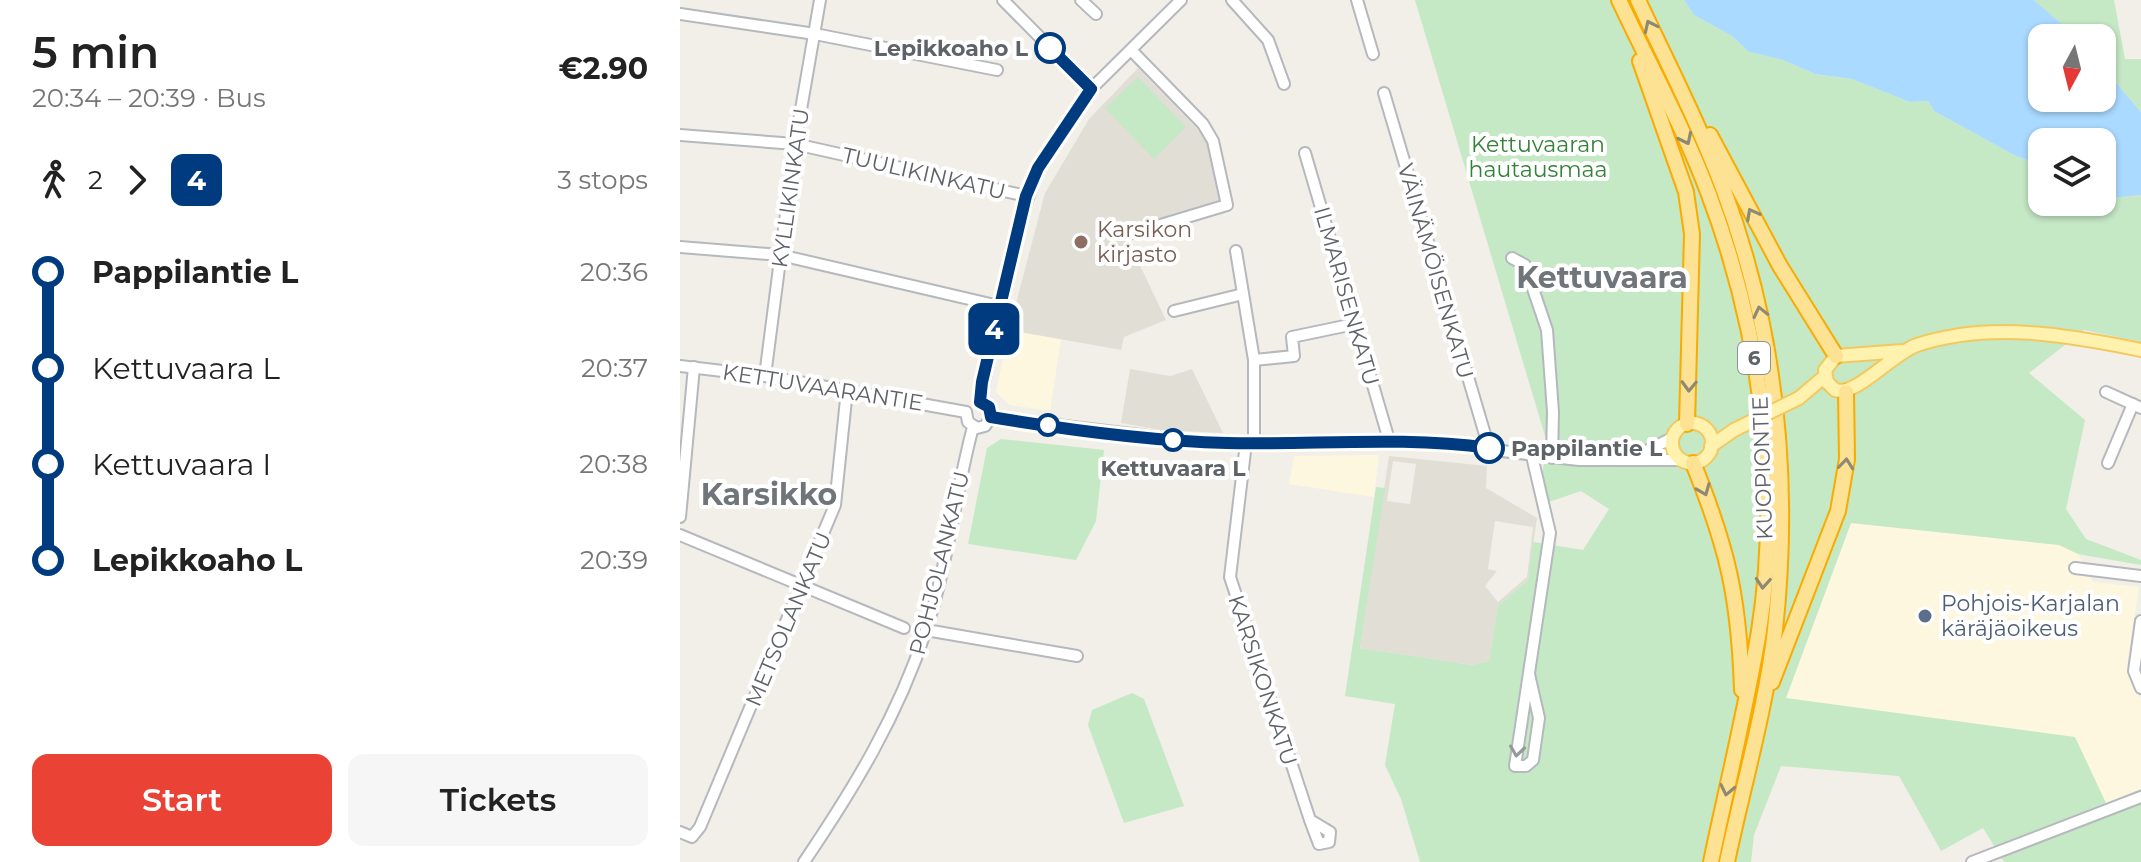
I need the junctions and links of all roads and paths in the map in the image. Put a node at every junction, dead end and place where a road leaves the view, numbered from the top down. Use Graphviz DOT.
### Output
graph roads {
  1 [pos="820,0"];
  2 [pos="1003,0"];
  3 [pos="1081,0"];
  4 [pos="1181,0"];
  5 [pos="1232,0"];
  6 [pos="1357,0"];
  7 [pos="1619,0"];
  8 [pos="1638,0"];
  9 [pos="680,14"];
  10 [pos="1096,14"];
  11 [pos="1628,19"];
  12 [pos="815,34"];
  13 [pos="1132,51"];
  14 [pos="1662,51"];
  15 [pos="1373,54"];
  16 [pos="997,70"];
  17 [pos="1284,84"];
  18 [pos="1091,89"];
  19 [pos="1384,93"];
  20 [pos="680,135"];
  21 [pos="795,144"];
  22 [pos="1305,153"];
  23 [pos="1026,196"];
  24 [pos="1134,233"];
  25 [pos="680,247"];
  26 [pos="1236,251"];
  27 [pos="780,255"];
  28 [pos="1512,258"];
  29 [pos="1243,294"];
  30 [pos="999,306"];
  31 [pos="1174,311"];
  32 [pos="1354,324"];
  33 [pos="2141,350"];
  34 [pos="1902,351"];
  35 [pos="1842,356"];
  36 [pos="1254,360"];
  37 [pos="680,366"];
  38 [pos="694,367"];
  39 [pos="765,376"];
  40 [pos="1825,376"];
  41 [pos="1860,382"];
  42 [pos="847,390"];
  43 [pos="1840,391"];
  44 [pos="2106,392"];
  45 [pos="1801,397"];
  46 [pos="980,402"];
  47 [pos="2137,406"];
  48 [pos="966,412"];
  49 [pos="991,417"];
  50 [pos="1687,424"];
  51 [pos="973,427"];
  52 [pos="1734,430"];
  53 [pos="1707,431"];
  54 [pos="1672,438"];
  55 [pos="1250,439"];
  56 [pos="1389,440"];
  57 [pos="1711,446"];
  58 [pos="1489,448"];
  59 [pos="1532,456"];
  60 [pos="1552,458"];
  61 [pos="1628,460"];
  62 [pos="1687,461"];
  63 [pos="2108,463"];
  64 [pos="680,517"];
  65 [pos="680,535"];
  66 [pos="2075,568"];
  67 [pos="2141,576"];
  68 [pos="801,585"];
  69 [pos="2141,621"];
  70 [pos="904,628"];
  71 [pos="926,630"];
  72 [pos="1077,656"];
  73 [pos="1529,674"];
  74 [pos="2141,688"];
  75 [pos="1750,720"];
  76 [pos="2141,797"];
  77 [pos="1310,820"];
  78 [pos="680,832"];
  79 [pos="804,862"];
  80 [pos="1711,862"];
  81 [pos="1727,862"];
  82 [pos="1972,862"];
  1 -- 12 [label="street, KYLLIKINKATU"];
  2 -- 18 [label="street"];
  3 -- 10 [label="street"];
  4 -- 13 [label="street"];
  5 -- 17 [label="street"];
  6 -- 15 [label="street"];
  7 -- 11 [label="highway, KUOPIONTIE / 6"];
  14 -- 8 [label="highway, KUOPIONTIE / 6, one-way"];
  9 -- 12 [label="street"];
  11 -- 50 [label="highway, one-way"];
  11 -- 75 [label="highway, KUOPIONTIE / 6, one-way"];
  12 -- 16 [label="street"];
  12 -- 21 [label="street, KYLLIKINKATU"];
  13 -- 18 [label="street"];
  13 -- 24 [label="street"];
  35 -- 14 [label="highway, one-way"];
  75 -- 14 [label="highway, KUOPIONTIE / 6, one-way"];
  18 -- 23 [label="street"];
  19 -- 58 [label="street, VÄINÄMÖISENKATU"];
  20 -- 21 [label="street, TUULIKINKATU"];
  21 -- 23 [label="street, TUULIKINKATU"];
  21 -- 27 [label="street, KYLLIKINKATU"];
  22 -- 32 [label="street, ILMARISENKATU"];
  23 -- 30 [label="street"];
  25 -- 27 [label="street"];
  26 -- 29 [label="street, KARSIKONKATU"];
  27 -- 30 [label="street"];
  27 -- 39 [label="street, KYLLIKINKATU"];
  28 -- 60 [label="street"];
  29 -- 31 [label="street"];
  29 -- 36 [label="street, KARSIKONKATU"];
  30 -- 46 [label="street"];
  32 -- 36 [label="street"];
  32 -- 56 [label="street, ILMARISENKATU"];
  33 -- 34 [label="main road"];
  34 -- 35 [label="main road"];
  34 -- 41 [label="main road"];
  35 -- 40 [label="main road"];
  35 -- 41 [label="main road"];
  36 -- 55 [label="street, KARSIKONKATU"];
  37 -- 38 [label="street, KETTUVAARANTIE"];
  38 -- 39 [label="street, KETTUVAARANTIE"];
  38 -- 64 [label="street"];
  39 -- 42 [label="street, KETTUVAARANTIE"];
  40 -- 43 [label="main road"];
  40 -- 45 [label="main road"];
  41 -- 43 [label="main road"];
  42 -- 48 [label="street, KETTUVAARANTIE"];
  42 -- 68 [label="street, METSOLANKATU"];
  43 -- 45 [label="main road"];
  75 -- 43 [label="highway, one-way"];
  44 -- 47 [label="street"];
  45 -- 52 [label="main road, bridge"];
  46 -- 48 [label="street"];
  46 -- 49 [label="street"];
  47 -- 63 [label="street"];
  48 -- 51 [label="street"];
  49 -- 51 [label="street"];
  49 -- 55 [label="street"];
  50 -- 53 [label="main road"];
  50 -- 54 [label="main road"];
  51 -- 71 [label="street, POHJOLANKATU"];
  52 -- 53 [label="main road"];
  52 -- 57 [label="main road"];
  53 -- 57 [label="main road"];
  54 -- 61 [label="street"];
  54 -- 62 [label="main road"];
  55 -- 56 [label="street"];
  55 -- 77 [label="street, KARSIKONKATU"];
  56 -- 58 [label="street"];
  57 -- 62 [label="main road"];
  58 -- 59 [label="street"];
  59 -- 60 [label="street"];
  59 -- 73 [label="street"];
  60 -- 61 [label="street"];
  61 -- 62 [label="street"];
  62 -- 75 [label="highway, one-way"];
  65 -- 68 [label="street"];
  66 -- 67 [label="street"];
  68 -- 70 [label="street"];
  68 -- 78 [label="street, METSOLANKATU"];
  69 -- 74 [label="street"];
  71 -- 72 [label="street"];
  71 -- 79 [label="street, POHJOLANKATU"];
  73 -- 73 [label="street, one-way"];
  75 -- 80 [label="highway, KUOPIONTIE / 6, one-way"];
  75 -- 81 [label="highway, KUOPIONTIE / 6"];
  76 -- 82 [label="street"];
}
